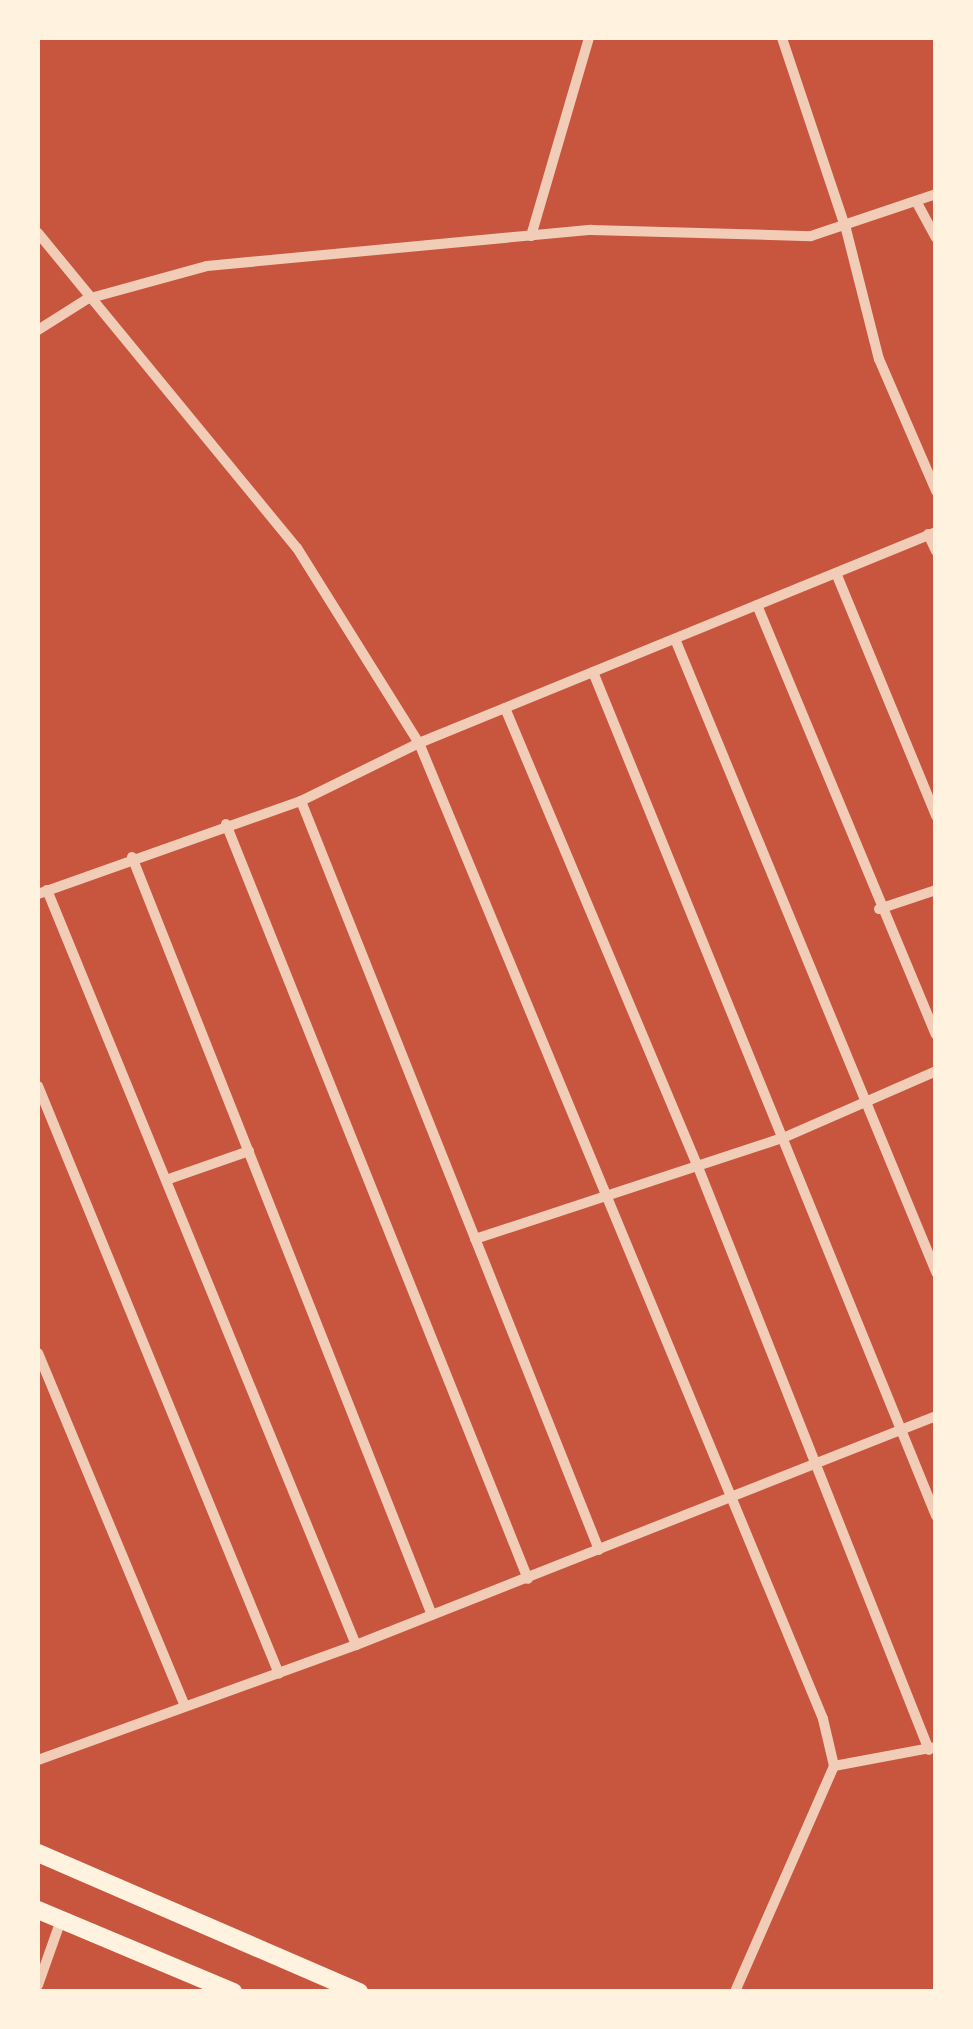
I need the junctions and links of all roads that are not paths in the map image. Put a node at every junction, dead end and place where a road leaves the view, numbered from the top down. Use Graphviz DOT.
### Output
graph roads {
  1 [pos="589,38"];
  2 [pos="782,38"];
  3 [pos="936,194"];
  4 [pos="916,201"];
  5 [pos="846,229"];
  6 [pos="38,232"];
  7 [pos="531,236"];
  8 [pos="936,238"];
  9 [pos="87,299"];
  10 [pos="38,330"];
  11 [pos="936,491"];
  12 [pos="932,532"];
  13 [pos="936,552"];
  14 [pos="836,572"];
  15 [pos="757,605"];
  16 [pos="674,639"];
  17 [pos="593,672"];
  18 [pos="505,708"];
  19 [pos="420,743"];
  20 [pos="301,800"];
  21 [pos="936,816"];
  22 [pos="226,824"];
  23 [pos="132,856"];
  24 [pos="936,890"];
  25 [pos="42,892"];
  26 [pos="879,909"];
  27 [pos="936,1034"];
  28 [pos="936,1071"];
  29 [pos="38,1086"];
  30 [pos="860,1100"];
  31 [pos="783,1138"];
  32 [pos="249,1151"];
  33 [pos="698,1166"];
  34 [pos="166,1180"];
  35 [pos="610,1197"];
  36 [pos="474,1239"];
  37 [pos="936,1272"];
  38 [pos="38,1353"];
  39 [pos="936,1416"];
  40 [pos="902,1429"];
  41 [pos="816,1464"];
  42 [pos="728,1498"];
  43 [pos="936,1516"];
  44 [pos="599,1550"];
  45 [pos="528,1579"];
  46 [pos="432,1615"];
  47 [pos="356,1645"];
  48 [pos="279,1674"];
  49 [pos="184,1704"];
  50 [pos="932,1748"];
  51 [pos="38,1760"];
  52 [pos="834,1766"];
  53 [pos="38,1853"];
  54 [pos="38,1910"];
  55 [pos="61,1920"];
  56 [pos="38,1985"];
  57 [pos="233,1992"];
  58 [pos="359,1992"];
  59 [pos="735,1992"];
  1 -- 7 [label="street"];
  2 -- 5 [label="street"];
  3 -- 4 [label="street"];
  4 -- 5 [label="street"];
  4 -- 8 [label="street"];
  5 -- 7 [label="street"];
  5 -- 11 [label="street"];
  6 -- 9 [label="street"];
  7 -- 9 [label="street"];
  9 -- 10 [label="street"];
  9 -- 19 [label="street"];
  12 -- 13 [label="street"];
  12 -- 14 [label="street"];
  14 -- 15 [label="street"];
  14 -- 21 [label="street"];
  15 -- 16 [label="street"];
  15 -- 26 [label="street"];
  16 -- 17 [label="street"];
  16 -- 30 [label="street"];
  17 -- 18 [label="street"];
  17 -- 31 [label="street"];
  18 -- 19 [label="street"];
  18 -- 33 [label="street"];
  19 -- 20 [label="street"];
  19 -- 35 [label="street"];
  20 -- 22 [label="street"];
  20 -- 36 [label="street"];
  22 -- 23 [label="street"];
  22 -- 45 [label="street"];
  23 -- 25 [label="street"];
  23 -- 32 [label="street"];
  24 -- 26 [label="street"];
  25 -- 34 [label="street"];
  26 -- 27 [label="street"];
  28 -- 30 [label="street"];
  29 -- 48 [label="street"];
  30 -- 31 [label="street"];
  30 -- 37 [label="street"];
  31 -- 33 [label="street"];
  31 -- 40 [label="street"];
  32 -- 34 [label="street"];
  32 -- 46 [label="street"];
  33 -- 35 [label="street"];
  33 -- 41 [label="street"];
  34 -- 47 [label="street"];
  35 -- 36 [label="street"];
  35 -- 42 [label="street"];
  36 -- 44 [label="street"];
  38 -- 49 [label="street"];
  39 -- 40 [label="street"];
  40 -- 41 [label="street"];
  40 -- 43 [label="street"];
  41 -- 42 [label="street"];
  41 -- 50 [label="street"];
  42 -- 44 [label="street"];
  42 -- 52 [label="street"];
  44 -- 45 [label="street"];
  45 -- 46 [label="street"];
  46 -- 47 [label="street"];
  47 -- 48 [label="street"];
  48 -- 49 [label="street"];
  49 -- 51 [label="street"];
  50 -- 52 [label="street"];
  52 -- 59 [label="street"];
  53 -- 58 [label="main road"];
  54 -- 55 [label="main road"];
  55 -- 56 [label="street"];
  55 -- 57 [label="main road"];
}
